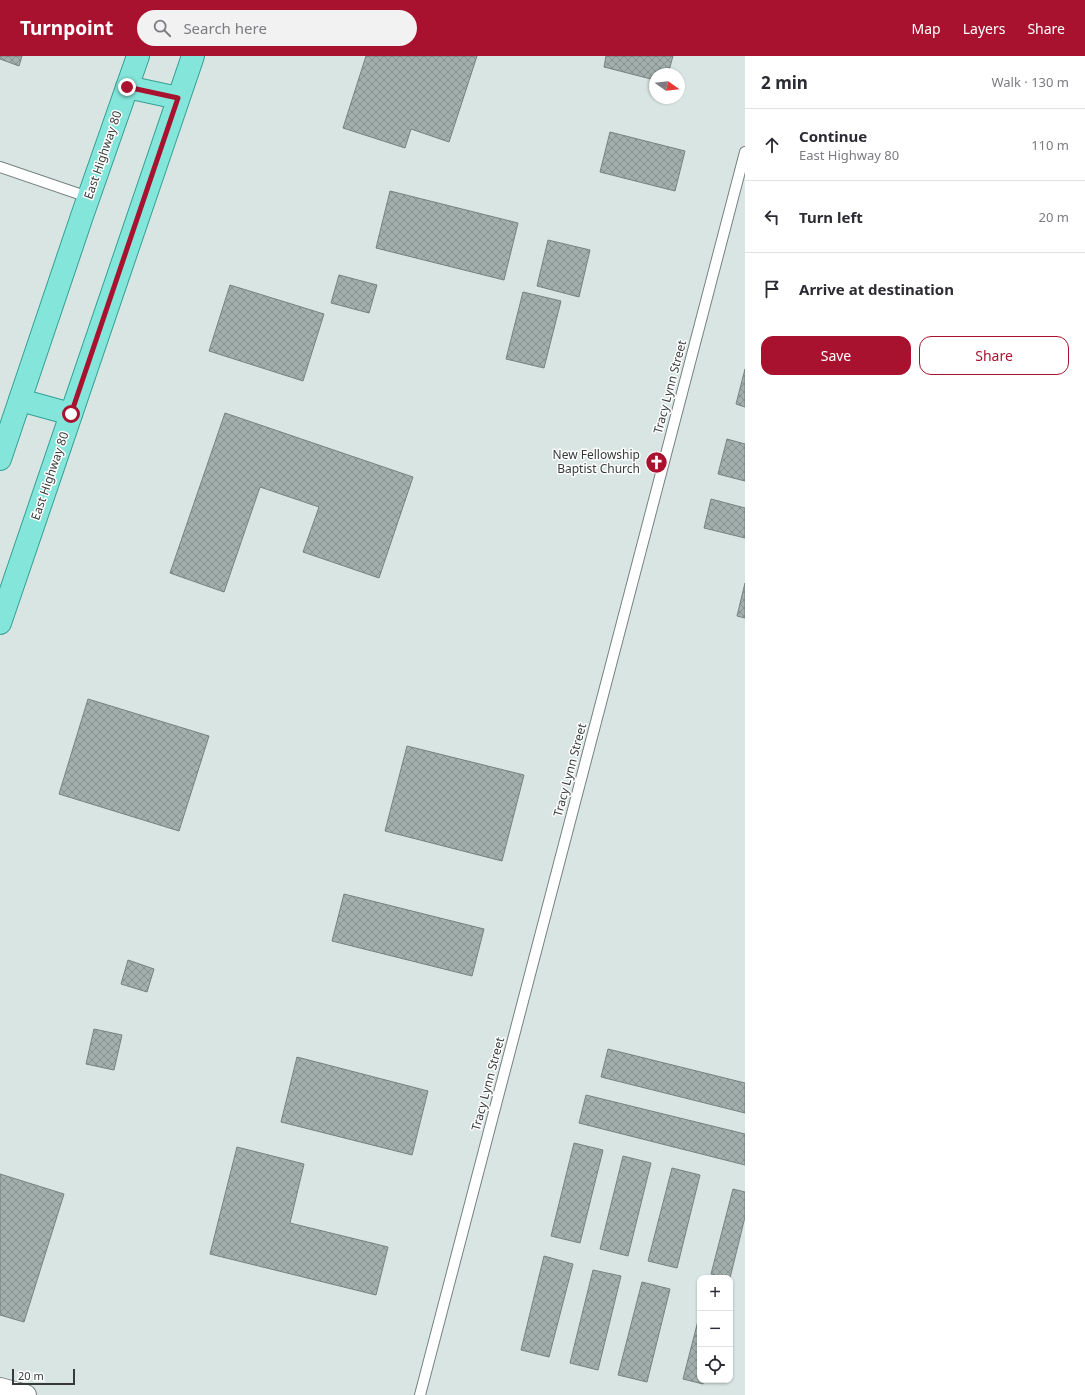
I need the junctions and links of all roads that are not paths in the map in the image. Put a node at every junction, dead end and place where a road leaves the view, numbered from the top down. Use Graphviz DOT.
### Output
graph roads {
  1 [pos="138,56"];
  2 [pos="193,56"];
  3 [pos="127,87"];
  4 [pos="178,98"];
  5 [pos="745,152"];
  6 [pos="0,167"];
  7 [pos="88,197"];
  8 [pos="20,400"];
  9 [pos="71,414"];
  10 [pos="0,458"];
  11 [pos="0,622"];
  12 [pos="0,1388"];
  13 [pos="26,1395"];
  14 [pos="420,1395"];
  1 -- 3 [label="main road, East Highway 80"];
  2 -- 4 [label="main road, East Highway 80"];
  3 -- 4 [label="main road"];
  3 -- 7 [label="main road, East Highway 80"];
  4 -- 9 [label="main road, East Highway 80"];
  5 -- 14 [label="lane, Tracy Lynn Street"];
  6 -- 7 [label="lane"];
  7 -- 8 [label="main road, East Highway 80"];
  8 -- 9 [label="main road"];
  8 -- 10 [label="main road, East Highway 80"];
  9 -- 11 [label="main road, East Highway 80"];
  12 -- 13 [label="street"];
}
